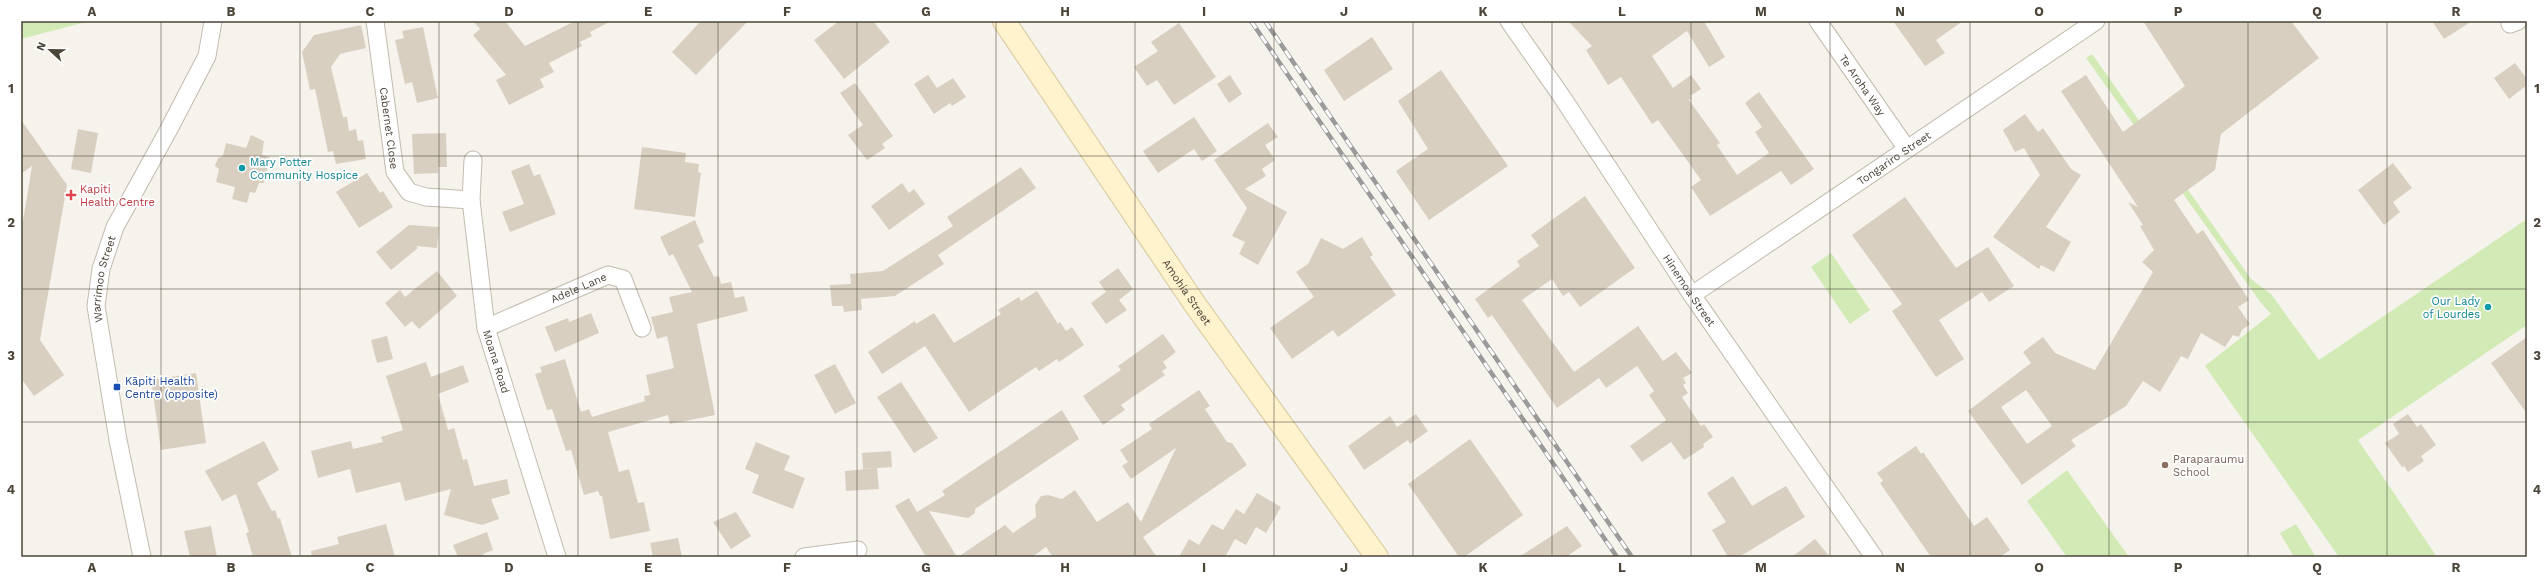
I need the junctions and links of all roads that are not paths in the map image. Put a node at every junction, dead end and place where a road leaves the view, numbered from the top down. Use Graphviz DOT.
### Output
graph roads {
  1 [pos="213,21"];
  2 [pos="375,21"];
  3 [pos="1004,21"];
  4 [pos="1509,21"];
  5 [pos="1818,21"];
  6 [pos="2096,21"];
  7 [pos="1907,149"];
  8 [pos="473,160"];
  9 [pos="471,200"];
  10 [pos="1692,295"];
  11 [pos="486,328"];
  12 [pos="642,328"];
  13 [pos="858,550"];
  14 [pos="142,557"];
  15 [pos="557,557"];
  16 [pos="804,557"];
  17 [pos="1377,557"];
  18 [pos="1874,557"];
  1 -- 14 [label="street, Warrimoo Street"];
  2 -- 9 [label="street, Cabernet Close"];
  3 -- 17 [label="main road, Amohia Street"];
  4 -- 10 [label="street, Hinemoa Street"];
  5 -- 7 [label="street, Te Aroha Way"];
  6 -- 7 [label="street, Tongariro Street"];
  7 -- 10 [label="street, Tongariro Street"];
  8 -- 9 [label="street, Moana Road"];
  9 -- 11 [label="street, Moana Road"];
  10 -- 18 [label="street, Hinemoa Street"];
  11 -- 12 [label="street, Adele Lane"];
  11 -- 15 [label="street, Moana Road"];
  13 -- 16 [label="street"];
}
